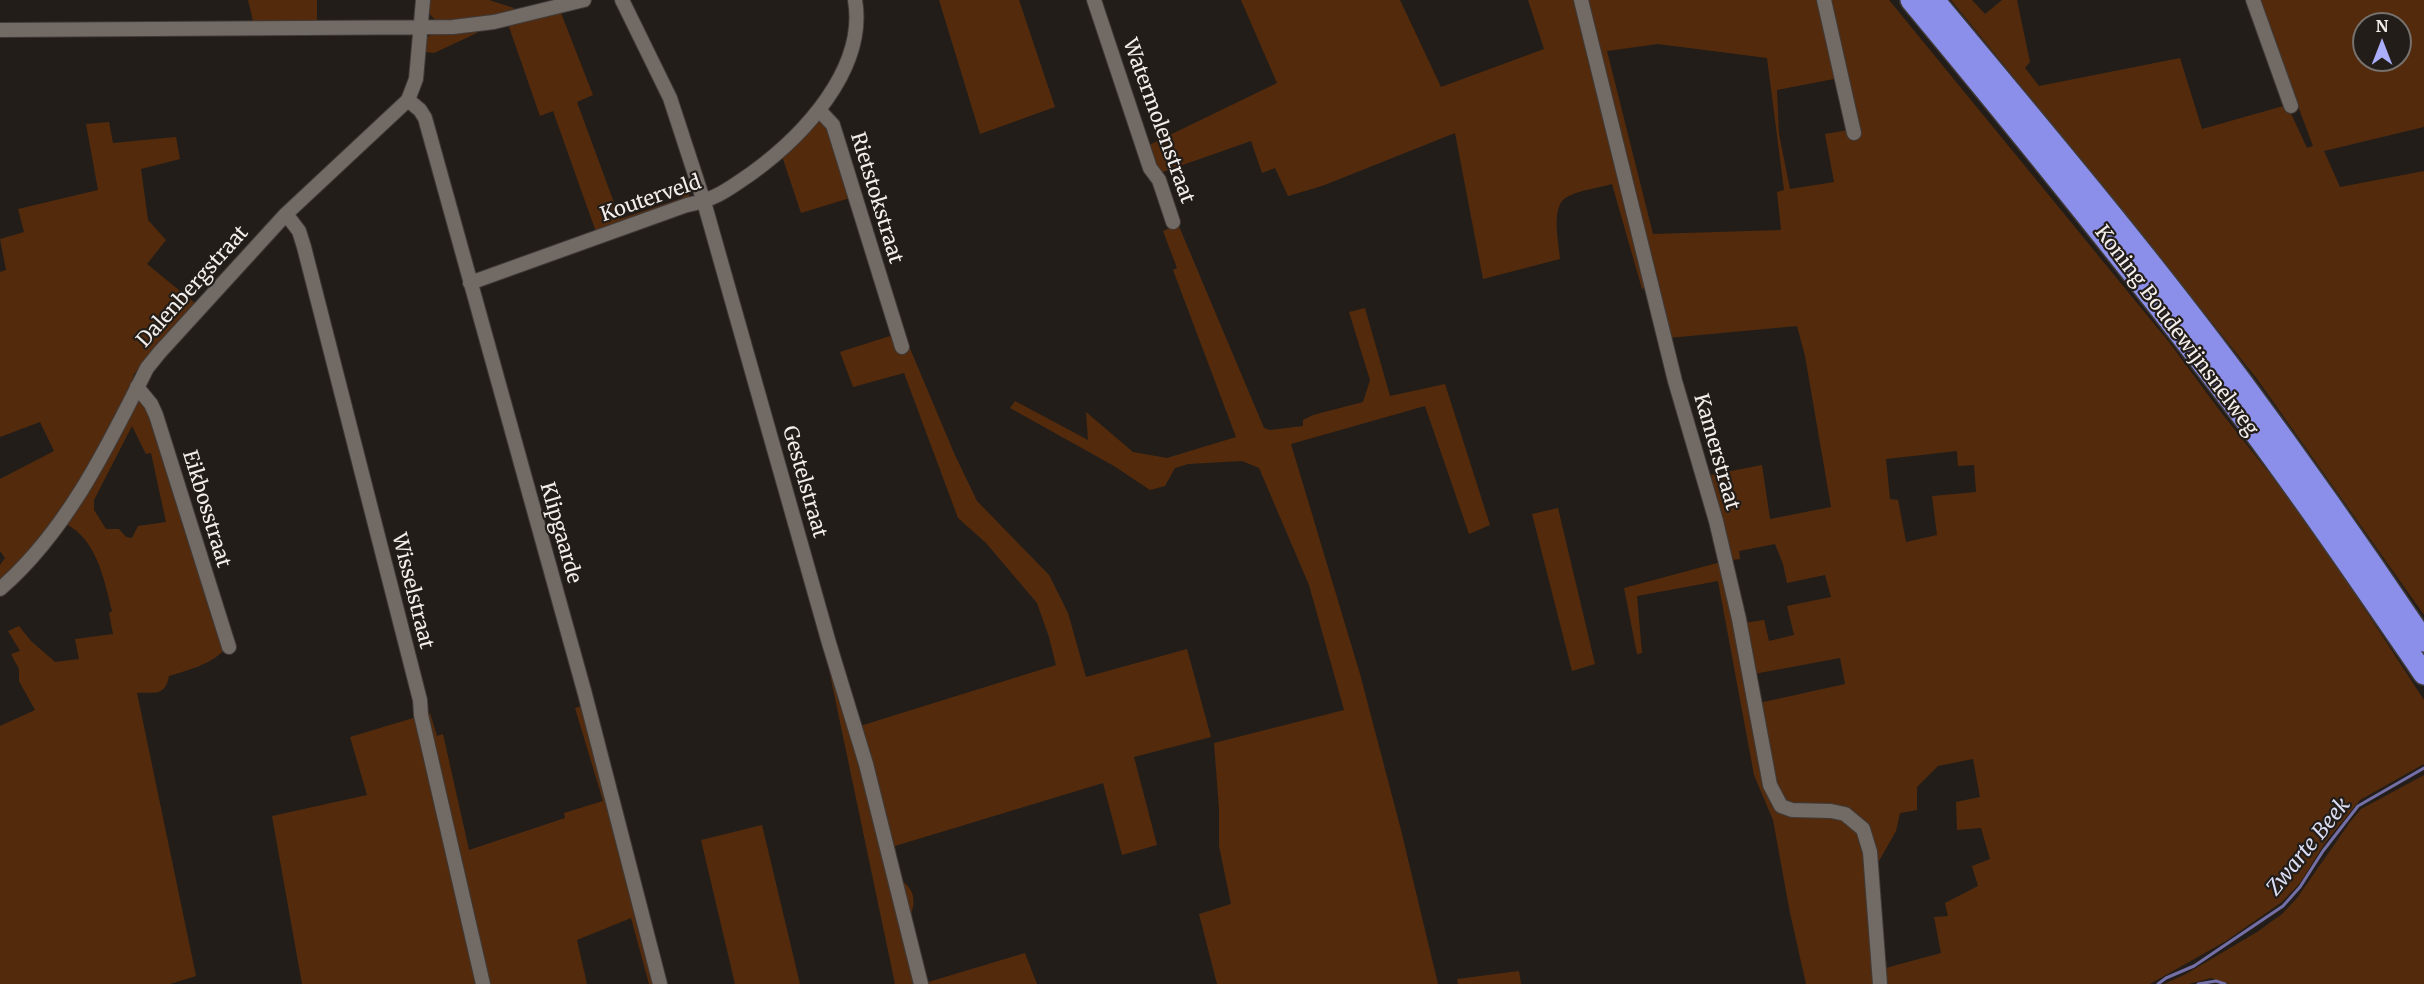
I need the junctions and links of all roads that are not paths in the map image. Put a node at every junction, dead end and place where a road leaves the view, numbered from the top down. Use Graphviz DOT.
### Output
graph roads {
  1 [pos="423,0"];
  2 [pos="584,0"];
  3 [pos="622,0"];
  4 [pos="855,0"];
  5 [pos="1094,0"];
  6 [pos="1581,0"];
  7 [pos="1824,0"];
  8 [pos="1911,0"];
  9 [pos="1934,0"];
  10 [pos="2253,0"];
  11 [pos="421,27"];
  12 [pos="0,30"];
  13 [pos="408,100"];
  14 [pos="2291,106"];
  15 [pos="819,110"];
  16 [pos="1854,133"];
  17 [pos="704,202"];
  18 [pos="286,214"];
  19 [pos="1173,222"];
  20 [pos="470,283"];
  21 [pos="902,347"];
  22 [pos="137,387"];
  23 [pos="0,589"];
  24 [pos="2424,641"];
  25 [pos="229,647"];
  26 [pos="2424,674"];
  27 [pos="483,984"];
  28 [pos="660,984"];
  29 [pos="921,984"];
  30 [pos="1880,984"];
  1 -- 11 [label="street, Dalenbergstraat"];
  2 -- 11 [label="street"];
  3 -- 17 [label="street, Gestelstraat"];
  4 -- 15 [label="street"];
  5 -- 19 [label="street, Watermolenstraat"];
  6 -- 30 [label="street, Kamerstraat"];
  7 -- 16 [label="street"];
  8 -- 26 [label="highway, Koning Boudewijnsnelweg"];
  9 -- 24 [label="highway, Koning Boudewijnsnelweg"];
  10 -- 14 [label="street"];
  11 -- 12 [label="street"];
  11 -- 13 [label="street, Dalenbergstraat"];
  13 -- 18 [label="street, Dalenbergstraat"];
  13 -- 20 [label="street, Klipgaarde"];
  15 -- 17 [label="street, Kouterveld"];
  15 -- 21 [label="street, Rietstokstraat"];
  17 -- 20 [label="street, Kouterveld"];
  17 -- 29 [label="street, Gestelstraat"];
  18 -- 22 [label="street, Dalenbergstraat"];
  18 -- 27 [label="street, Wisselstraat"];
  20 -- 28 [label="street, Klipgaarde"];
  22 -- 23 [label="street, Dalenbergstraat"];
  22 -- 25 [label="street, Eikbosstraat"];
}
